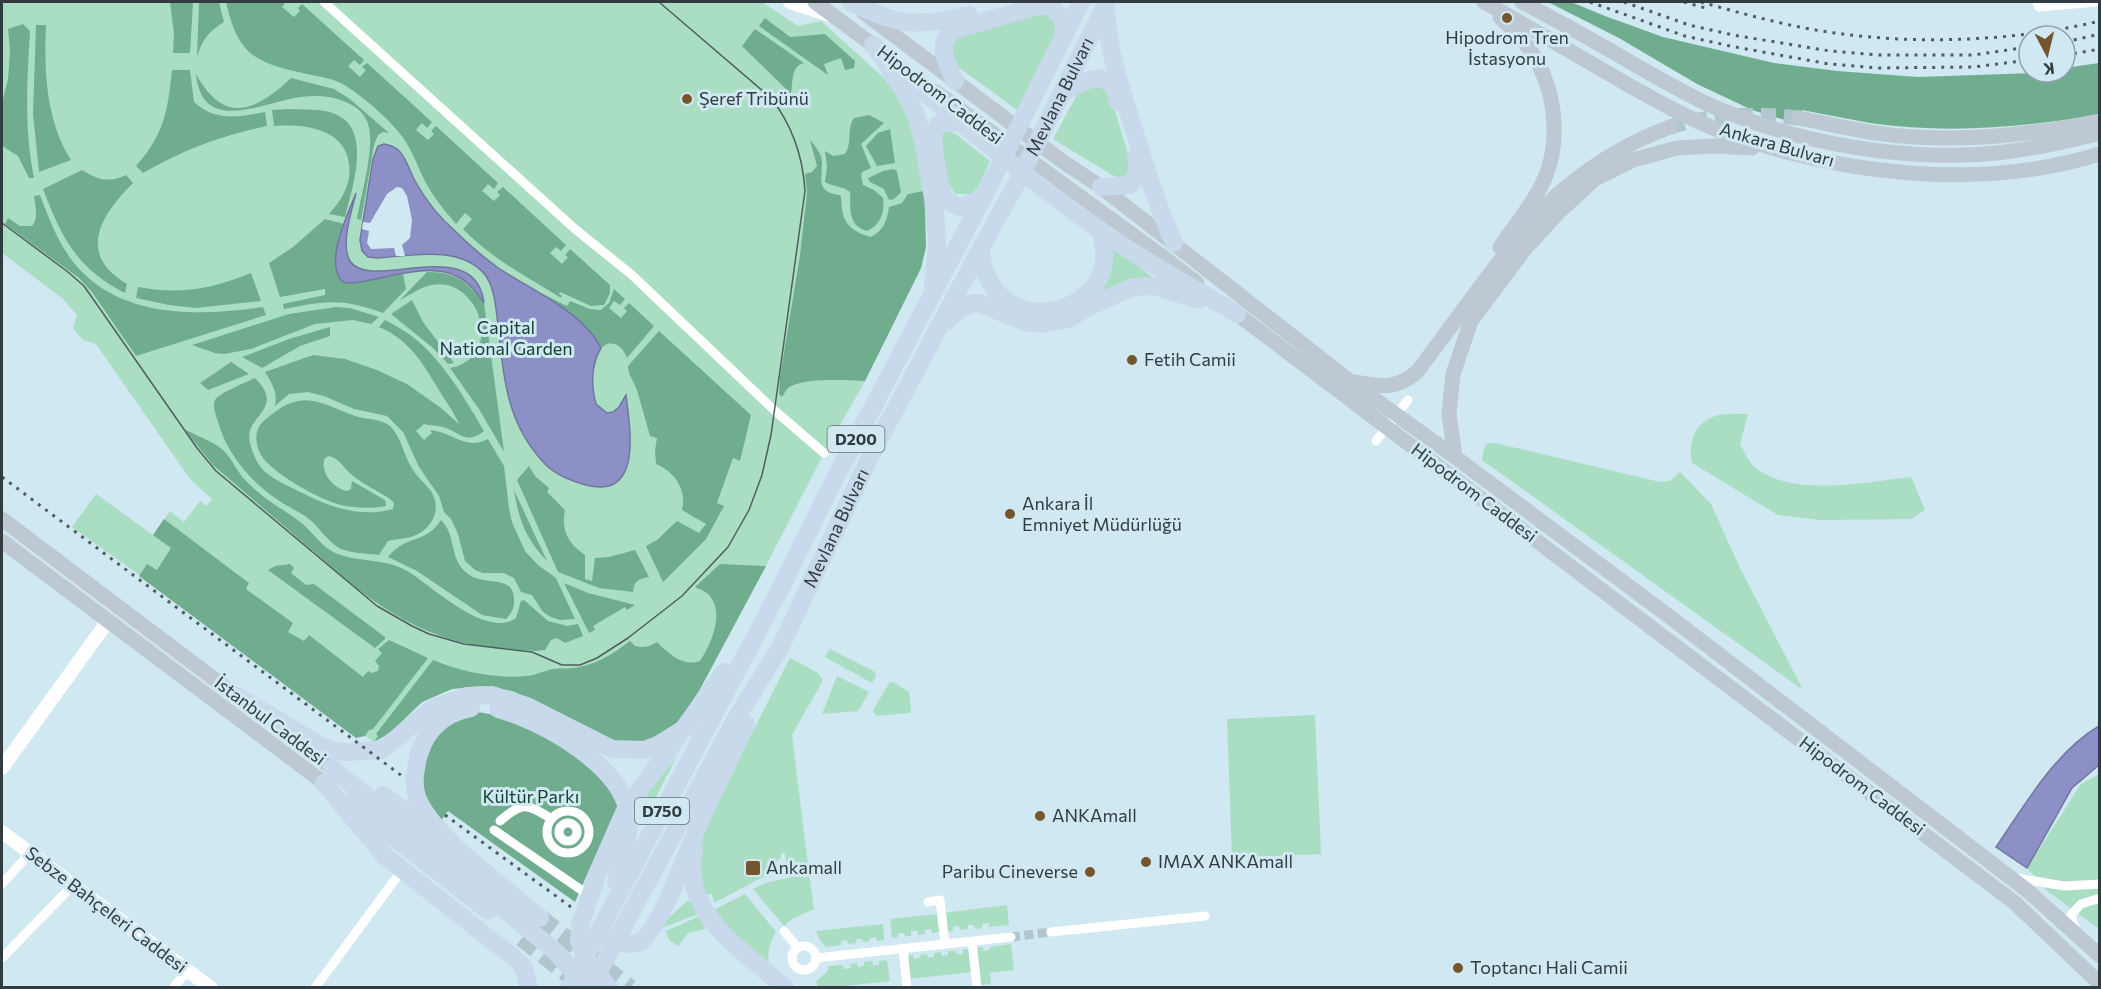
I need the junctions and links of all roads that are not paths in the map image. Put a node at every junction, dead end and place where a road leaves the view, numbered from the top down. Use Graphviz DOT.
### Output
graph roads {
  1 [pos="324,2"];
  2 [pos="790,2"];
  3 [pos="815,2"];
  4 [pos="849,2"];
  5 [pos="1026,2"];
  6 [pos="1081,2"];
  7 [pos="1521,2"];
  8 [pos="2037,2"];
  9 [pos="2090,2"];
  10 [pos="1106,3"];
  11 [pos="1486,3"];
  12 [pos="836,17"];
  13 [pos="1063,40"];
  14 [pos="877,50"];
  15 [pos="956,81"];
  16 [pos="1062,94"];
  17 [pos="1799,118"];
  18 [pos="2100,121"];
  19 [pos="961,123"];
  20 [pos="1670,128"];
  21 [pos="2100,133"];
  22 [pos="1789,152"];
  23 [pos="2100,154"];
  24 [pos="1101,187"];
  25 [pos="983,198"];
  26 [pos="1099,229"];
  27 [pos="1174,243"];
  28 [pos="981,248"];
  29 [pos="1480,285"];
  30 [pos="932,295"];
  31 [pos="1237,314"];
  32 [pos="939,328"];
  33 [pos="1351,382"];
  34 [pos="1408,400"];
  35 [pos="1376,441"];
  36 [pos="824,453"];
  37 [pos="1455,457"];
  38 [pos="2,519"];
  39 [pos="2,541"];
  40 [pos="782,586"];
  41 [pos="108,621"];
  42 [pos="781,646"];
  43 [pos="239,697"];
  44 [pos="716,708"];
  45 [pos="687,727"];
  46 [pos="2,768"];
  47 [pos="328,775"];
  48 [pos="554,817"];
  49 [pos="583,818"];
  50 [pos="702,818"];
  51 [pos="500,821"];
  52 [pos="562,824"];
  53 [pos="575,825"];
  54 [pos="494,830"];
  55 [pos="2,832"];
  56 [pos="561,838"];
  57 [pos="574,839"];
  58 [pos="552,846"];
  59 [pos="457,849"];
  60 [pos="580,849"];
  61 [pos="30,853"];
  62 [pos="539,861"];
  63 [pos="402,870"];
  64 [pos="2011,878"];
  65 [pos="2,884"];
  66 [pos="2100,884"];
  67 [pos="73,885"];
  68 [pos="590,896"];
  69 [pos="2100,898"];
  70 [pos="928,902"];
  71 [pos="607,915"];
  72 [pos="1205,916"];
  73 [pos="540,918"];
  74 [pos="784,931"];
  75 [pos="1051,932"];
  76 [pos="2076,934"];
  77 [pos="1011,937"];
  78 [pos="522,938"];
  79 [pos="972,941"];
  80 [pos="945,944"];
  81 [pos="798,948"];
  82 [pos="903,949"];
  83 [pos="2100,956"];
  84 [pos="2,958"];
  85 [pos="816,958"];
  86 [pos="188,970"];
  87 [pos="790,980"];
  88 [pos="2100,984"];
  89 [pos="580,985"];
  90 [pos="173,987"];
  91 [pos="211,987"];
  92 [pos="315,987"];
  93 [pos="529,987"];
  94 [pos="609,987"];
  95 [pos="907,987"];
  96 [pos="977,987"];
  1 -- 36 [label="street"];
  2 -- 12 [label="street, Hipodrom Caddesi"];
  3 -- 12 [label="main road, Hipodrom Caddesi"];
  4 -- 5 [label="highway"];
  4 -- 15 [label="main road, Hipodrom Caddesi"];
  6 -- 13 [label="highway, Mevlana Bulvarı / D200"];
  7 -- 21 [label="main road, Ankara Bulvarı"];
  8 -- 9 [label="street"];
  10 -- 16 [label="highway, Mevlana Bulvarı / D200"];
  10 -- 27 [label="highway"];
  11 -- 22 [label="main road, Ankara Bulvarı"];
  11 -- 29 [label="main road"];
  12 -- 14 [label="main road, Hipodrom Caddesi"];
  13 -- 15 [label="highway"];
  13 -- 25 [label="highway, Mevlana Bulvarı / D200"];
  14 -- 19 [label="highway"];
  14 -- 30 [label="highway"];
  14 -- 31 [label="main road, Hipodrom Caddesi"];
  15 -- 24 [label="main road, Hipodrom Caddesi"];
  16 -- 24 [label="highway"];
  16 -- 28 [label="highway, Mevlana Bulvarı / D200"];
  17 -- 18 [label="main road"];
  19 -- 25 [label="highway"];
  19 -- 26 [label="highway"];
  20 -- 29 [label="main road"];
  22 -- 23 [label="main road, Ankara Bulvarı"];
  22 -- 37 [label="main road"];
  24 -- 27 [label="main road, Hipodrom Caddesi"];
  25 -- 30 [label="highway, Mevlana Bulvarı / D200"];
  26 -- 28 [label="highway"];
  26 -- 31 [label="highway"];
  27 -- 33 [label="main road, Hipodrom Caddesi"];
  28 -- 32 [label="highway, Mevlana Bulvarı / D200"];
  29 -- 33 [label="main road"];
  30 -- 40 [label="highway, Mevlana Bulvarı / D200"];
  31 -- 32 [label="highway"];
  31 -- 88 [label="main road, Hipodrom Caddesi"];
  32 -- 42 [label="highway, Mevlana Bulvarı / D200"];
  33 -- 37 [label="main road, Hipodrom Caddesi"];
  34 -- 35 [label="street"];
  37 -- 64 [label="main road, Hipodrom Caddesi"];
  38 -- 43 [label="main road, İstanbul Caddesi"];
  39 -- 41 [label="main road, İstanbul Caddesi"];
  40 -- 44 [label="highway, Mevlana Bulvarı / D200"];
  40 -- 45 [label="highway"];
  41 -- 46 [label="street"];
  41 -- 47 [label="main road, İstanbul Caddesi"];
  42 -- 50 [label="highway"];
  42 -- 89 [label="highway, Mevlana Bulvarı / D200"];
  43 -- 45 [label="highway"];
  43 -- 47 [label="main road, İstanbul Caddesi"];
  44 -- 71 [label="highway, Mevlana Bulvarı / D750"];
  45 -- 68 [label="highway, D750"];
  47 -- 59 [label="highway, İstanbul Caddesi"];
  47 -- 63 [label="highway"];
  47 -- 78 [label="highway, İstanbul Caddesi"];
  47 -- 89 [label="highway"];
  48 -- 49 [label="street"];
  48 -- 51 [label="street"];
  48 -- 52 [label="street"];
  48 -- 58 [label="street"];
  49 -- 53 [label="street"];
  49 -- 60 [label="street"];
  50 -- 68 [label="highway"];
  50 -- 87 [label="highway"];
  52 -- 53 [label="street"];
  52 -- 56 [label="street"];
  53 -- 57 [label="street"];
  54 -- 62 [label="street"];
  55 -- 61 [label="street, Sebze Bahçeleri Caddesi"];
  56 -- 57 [label="street"];
  56 -- 58 [label="street"];
  57 -- 60 [label="street"];
  58 -- 60 [label="street"];
  58 -- 62 [label="street"];
  59 -- 71 [label="highway"];
  59 -- 73 [label="highway, İstanbul Caddesi"];
  61 -- 65 [label="street"];
  61 -- 67 [label="street, Sebze Bahçeleri Caddesi"];
  62 -- 68 [label="street"];
  63 -- 92 [label="street"];
  63 -- 93 [label="highway"];
  64 -- 66 [label="street"];
  64 -- 76 [label="main road, Hipodrom Caddesi"];
  67 -- 84 [label="street"];
  67 -- 86 [label="street, Sebze Bahçeleri Caddesi"];
  68 -- 94 [label="highway, D750"];
  69 -- 76 [label="street"];
  70 -- 80 [label="street"];
  71 -- 89 [label="highway, Mevlana Bulvarı"];
  72 -- 75 [label="street"];
  74 -- 81 [label="street"];
  76 -- 83 [label="main road, Hipodrom Caddesi"];
  77 -- 79 [label="street"];
  79 -- 80 [label="street"];
  79 -- 96 [label="street"];
  80 -- 82 [label="street"];
  81 -- 85 [label="street"];
  81 -- 87 [label="street"];
  82 -- 85 [label="street"];
  82 -- 95 [label="street"];
  85 -- 87 [label="street"];
  86 -- 90 [label="street"];
  86 -- 91 [label="street, Sebze Bahçeleri Caddesi"];
}
